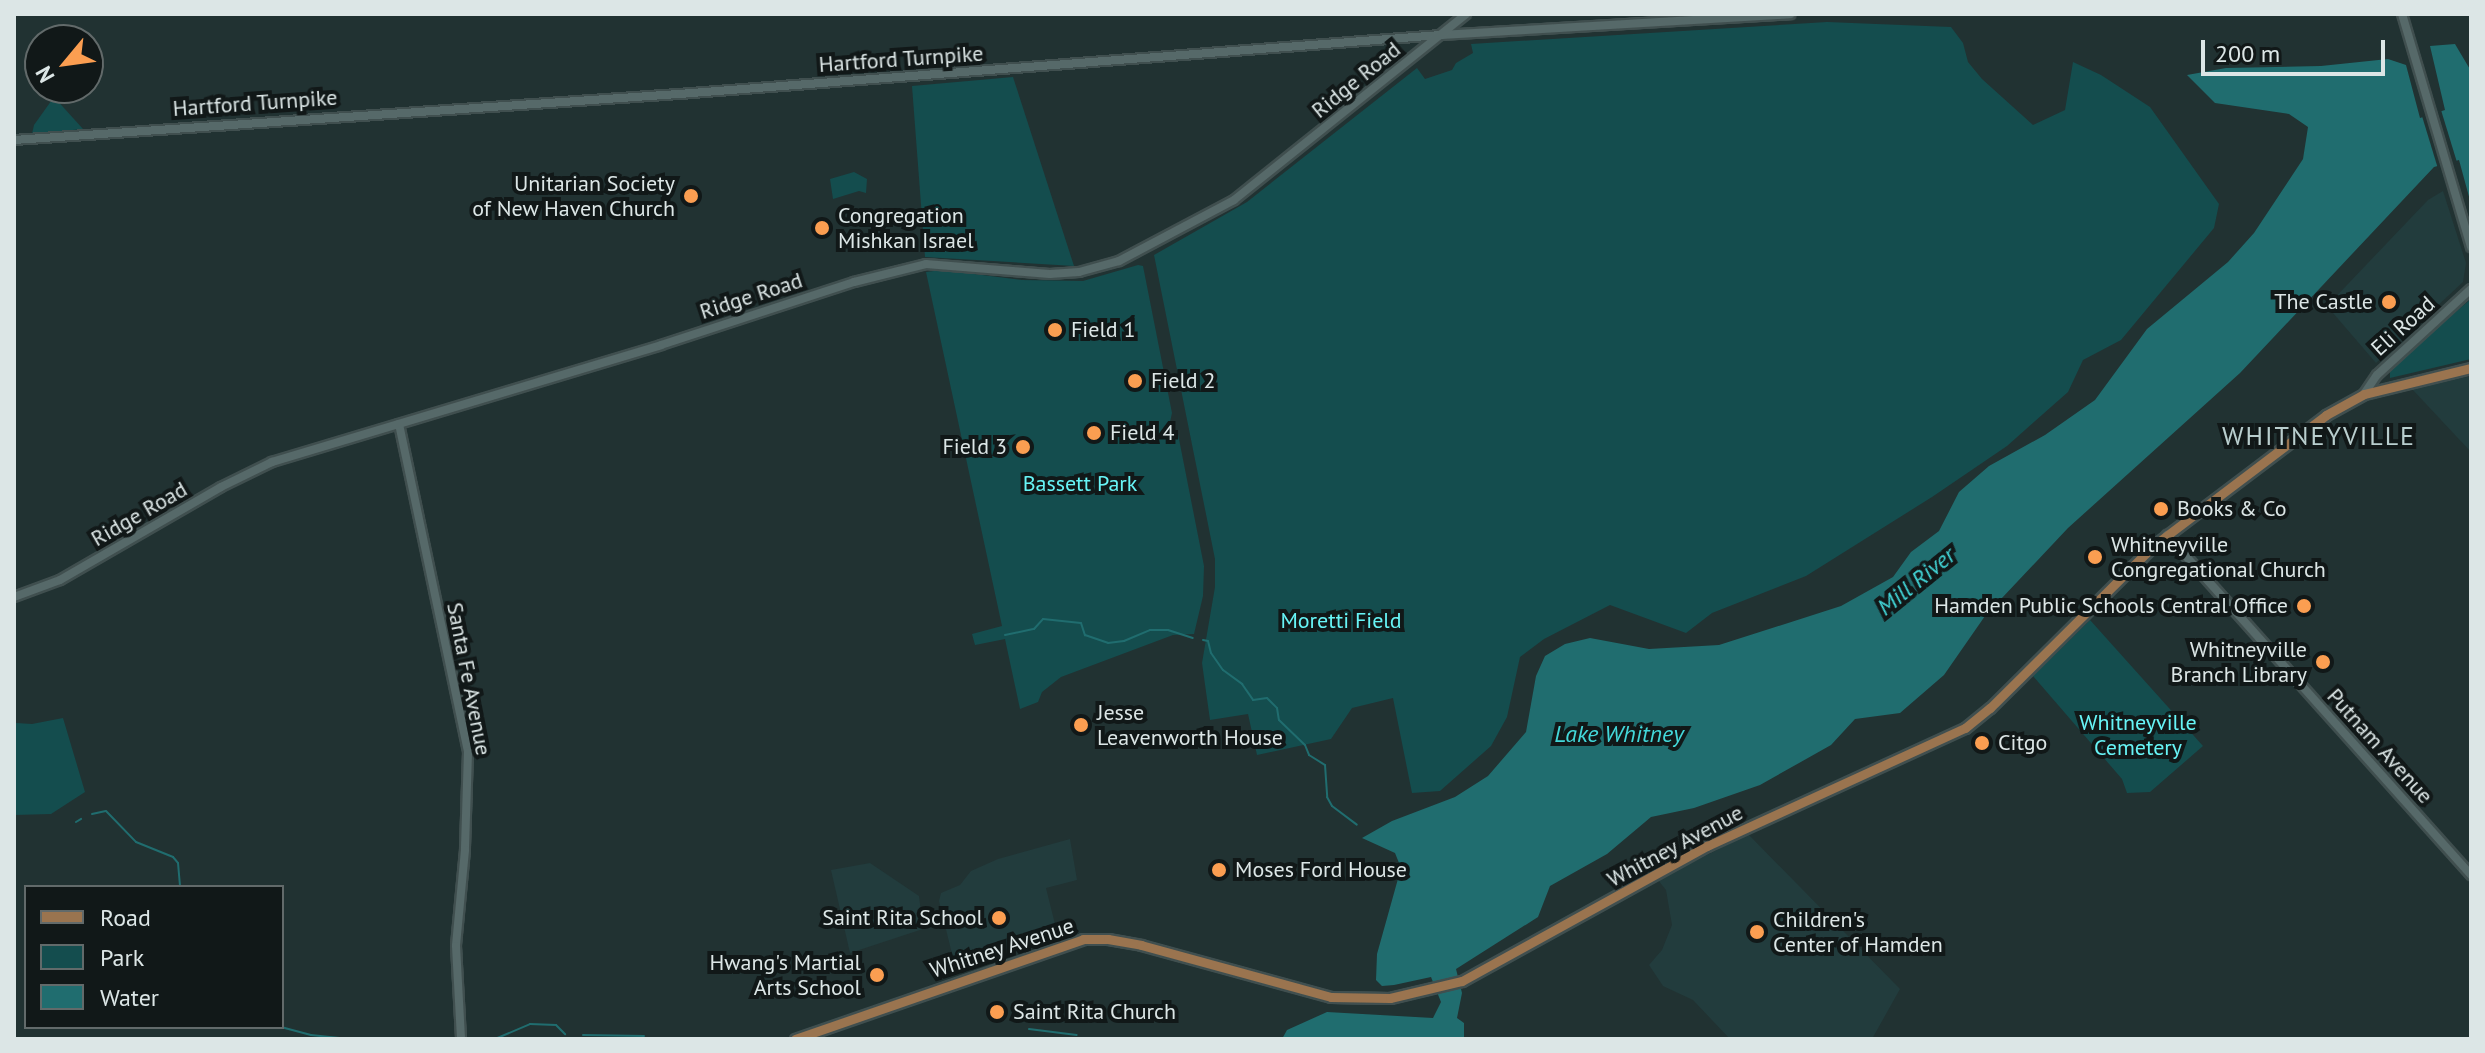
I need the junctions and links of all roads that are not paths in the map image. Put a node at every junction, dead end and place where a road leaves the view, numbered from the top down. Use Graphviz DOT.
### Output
graph roads {
  1 [pos="1466,14"];
  2 [pos="1790,14"];
  3 [pos="2402,14"];
  4 [pos="1441,35"];
  5 [pos="14,140"];
  6 [pos="2471,247"];
  7 [pos="2471,289"];
  8 [pos="2471,368"];
  9 [pos="2364,394"];
  10 [pos="399,424"];
  11 [pos="2167,535"];
  12 [pos="14,597"];
  13 [pos="2471,875"];
  14 [pos="461,1039"];
  15 [pos="795,1039"];
  1 -- 4 [label="main road, Ridge Road"];
  2 -- 4 [label="main road, Hartford Turnpike"];
  3 -- 6 [label="main road"];
  4 -- 5 [label="main road, Hartford Turnpike"];
  4 -- 10 [label="main road, Ridge Road"];
  7 -- 9 [label="main road, Eli Road"];
  8 -- 9 [label="main road, Whitney Avenue"];
  9 -- 11 [label="main road, Whitney Avenue"];
  10 -- 12 [label="main road, Ridge Road"];
  10 -- 14 [label="main road, Santa Fe Avenue"];
  11 -- 13 [label="main road, Putnam Avenue"];
  11 -- 15 [label="main road, Whitney Avenue"];
}
